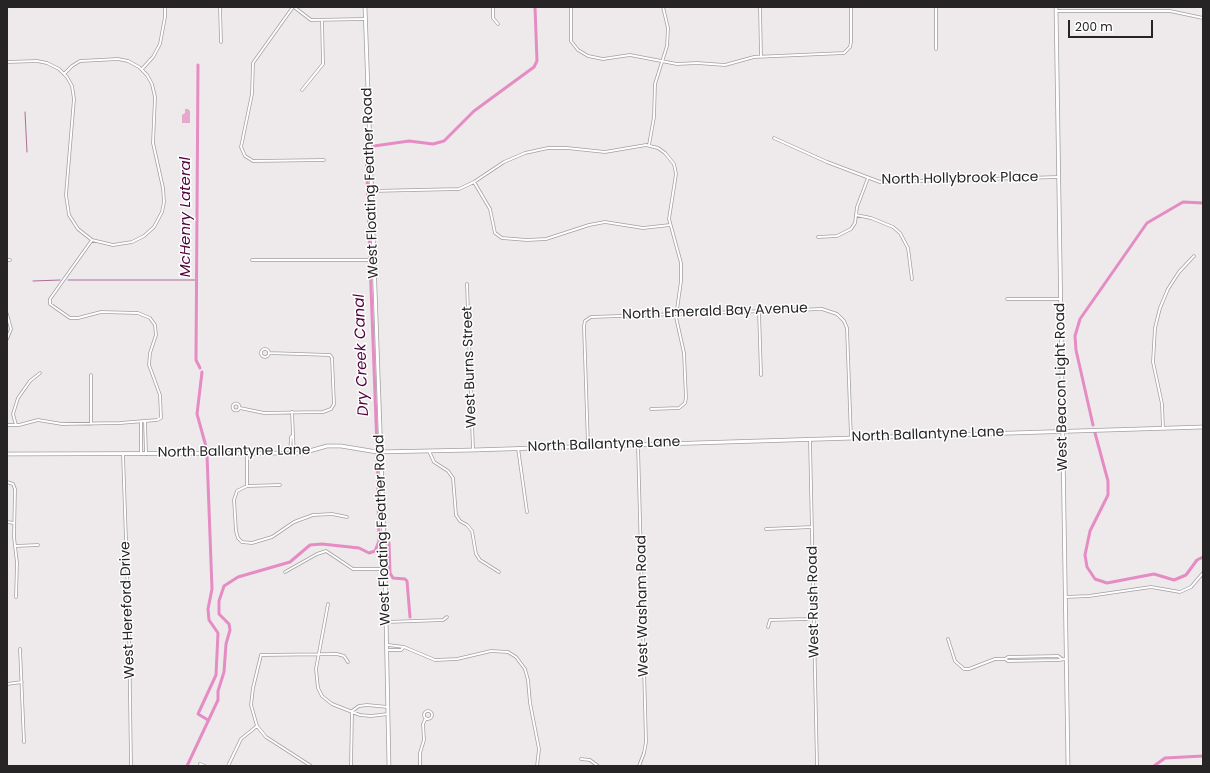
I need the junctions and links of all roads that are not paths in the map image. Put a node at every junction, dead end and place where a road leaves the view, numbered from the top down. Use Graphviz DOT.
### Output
graph roads {
  1 [pos="165,7"];
  2 [pos="220,7"];
  3 [pos="294,7"];
  4 [pos="365,7"];
  5 [pos="493,7"];
  6 [pos="571,7"];
  7 [pos="663,7"];
  8 [pos="760,7"];
  9 [pos="851,7"];
  10 [pos="936,7"];
  11 [pos="1056,7"];
  12 [pos="1056,12"];
  13 [pos="1203,18"];
  14 [pos="366,19"];
  15 [pos="322,20"];
  16 [pos="498,24"];
  17 [pos="220,42"];
  18 [pos="936,49"];
  19 [pos="761,56"];
  20 [pos="7,62"];
  21 [pos="663,62"];
  22 [pos="142,69"];
  23 [pos="64,74"];
  24 [pos="302,90"];
  25 [pos="774,138"];
  26 [pos="649,145"];
  27 [pos="324,160"];
  28 [pos="1059,177"];
  29 [pos="868,178"];
  30 [pos="474,182"];
  31 [pos="371,191"];
  32 [pos="856,215"];
  33 [pos="670,225"];
  34 [pos="818,237"];
  35 [pos="92,240"];
  36 [pos="1194,256"];
  37 [pos="252,260"];
  38 [pos="374,260"];
  39 [pos="912,279"];
  40 [pos="467,284"];
  41 [pos="1007,299"];
  42 [pos="1061,299"];
  43 [pos="759,310"];
  44 [pos="676,313"];
  45 [pos="7,314"];
  46 [pos="7,339"];
  47 [pos="269,353"];
  48 [pos="40,373"];
  49 [pos="91,375"];
  50 [pos="761,375"];
  51 [pos="240,408"];
  52 [pos="651,409"];
  53 [pos="292,412"];
  54 [pos="141,421"];
  55 [pos="145,421"];
  56 [pos="91,424"];
  57 [pos="7,425"];
  58 [pos="16,425"];
  59 [pos="1203,427"];
  60 [pos="1163,428"];
  61 [pos="1063,431"];
  62 [pos="851,438"];
  63 [pos="810,439"];
  64 [pos="638,444"];
  65 [pos="588,446"];
  66 [pos="518,448"];
  67 [pos="472,450"];
  68 [pos="429,451"];
  69 [pos="381,452"];
  70 [pos="247,453"];
  71 [pos="292,453"];
  72 [pos="7,454"];
  73 [pos="123,454"];
  74 [pos="141,454"];
  75 [pos="146,454"];
  76 [pos="7,482"];
  77 [pos="280,485"];
  78 [pos="247,486"];
  79 [pos="527,512"];
  80 [pos="347,518"];
  81 [pos="7,522"];
  82 [pos="14,523"];
  83 [pos="812,527"];
  84 [pos="766,528"];
  85 [pos="38,545"];
  86 [pos="15,546"];
  87 [pos="385,568"];
  88 [pos="285,572"];
  89 [pos="499,572"];
  90 [pos="1203,573"];
  91 [pos="16,597"];
  92 [pos="1065,597"];
  93 [pos="328,604"];
  94 [pos="447,617"];
  95 [pos="815,617"];
  96 [pos="387,622"];
  97 [pos="768,628"];
  98 [pos="948,639"];
  99 [pos="388,645"];
  100 [pos="404,647"];
  101 [pos="20,649"];
  102 [pos="388,650"];
  103 [pos="318,654"];
  104 [pos="1005,658"];
  105 [pos="1062,659"];
  106 [pos="1066,659"];
  107 [pos="348,662"];
  108 [pos="22,682"];
  109 [pos="7,684"];
  110 [pos="388,707"];
  111 [pos="352,711"];
  112 [pos="388,714"];
  113 [pos="426,718"];
  114 [pos="257,726"];
  115 [pos="24,742"];
  116 [pos="581,759"];
  117 [pos="200,764"];
  118 [pos="131,766"];
  119 [pos="205,766"];
  120 [pos="228,766"];
  121 [pos="311,766"];
  122 [pos="351,766"];
  123 [pos="389,766"];
  124 [pos="420,766"];
  125 [pos="537,766"];
  126 [pos="598,766"];
  127 [pos="639,766"];
  128 [pos="817,766"];
  129 [pos="1068,766"];
  1 -- 22 [label="street"];
  2 -- 17 [label="street"];
  3 -- 15 [label="street"];
  3 -- 27 [label="street"];
  4 -- 14 [label="main road, West Floating Feather Road"];
  5 -- 16 [label="street"];
  6 -- 21 [label="street"];
  7 -- 21 [label="street"];
  8 -- 19 [label="street"];
  9 -- 19 [label="street"];
  10 -- 18 [label="street"];
  11 -- 12 [label="main road, West Beacon Light Road"];
  12 -- 13 [label="street"];
  12 -- 28 [label="main road, West Beacon Light Road"];
  14 -- 15 [label="street"];
  14 -- 31 [label="main road, West Floating Feather Road"];
  15 -- 24 [label="street"];
  19 -- 21 [label="street"];
  20 -- 23 [label="street"];
  21 -- 26 [label="street"];
  22 -- 23 [label="street"];
  22 -- 35 [label="street"];
  23 -- 35 [label="street"];
  25 -- 29 [label="street, North Hollybrook Place"];
  26 -- 30 [label="street"];
  26 -- 33 [label="street"];
  28 -- 29 [label="street, North Hollybrook Place"];
  28 -- 42 [label="main road, West Beacon Light Road"];
  29 -- 32 [label="street"];
  30 -- 31 [label="street"];
  30 -- 33 [label="street"];
  31 -- 38 [label="main road, West Floating Feather Road"];
  32 -- 34 [label="street"];
  32 -- 39 [label="street"];
  33 -- 44 [label="street"];
  35 -- 55 [label="street"];
  36 -- 60 [label="street"];
  37 -- 38 [label="street"];
  38 -- 69 [label="main road, West Floating Feather Road"];
  40 -- 67 [label="street, West Burns Street"];
  41 -- 42 [label="street"];
  42 -- 61 [label="main road, West Beacon Light Road"];
  43 -- 44 [label="street, North Emerald Bay Avenue"];
  43 -- 50 [label="street"];
  43 -- 62 [label="street, North Emerald Bay Avenue"];
  44 -- 52 [label="street"];
  44 -- 65 [label="street, North Emerald Bay Avenue"];
  45 -- 46 [label="street"];
  47 -- 47 [label="street"];
  47 -- 53 [label="street"];
  48 -- 58 [label="street"];
  49 -- 56 [label="street"];
  51 -- 53 [label="street"];
  53 -- 71 [label="street"];
  54 -- 55 [label="street"];
  54 -- 56 [label="street"];
  54 -- 74 [label="street"];
  55 -- 75 [label="street"];
  56 -- 58 [label="street"];
  57 -- 58 [label="street"];
  59 -- 60 [label="main road, North Ballantyne Lane"];
  60 -- 61 [label="main road, North Ballantyne Lane"];
  61 -- 62 [label="main road, North Ballantyne Lane"];
  61 -- 92 [label="main road, West Beacon Light Road"];
  62 -- 63 [label="main road, North Ballantyne Lane"];
  63 -- 64 [label="main road, North Ballantyne Lane"];
  63 -- 83 [label="street, West Rush Road"];
  64 -- 65 [label="main road, North Ballantyne Lane"];
  64 -- 127 [label="street, West Washam Road"];
  65 -- 66 [label="main road, North Ballantyne Lane"];
  66 -- 67 [label="main road, North Ballantyne Lane"];
  66 -- 79 [label="street"];
  67 -- 68 [label="main road, North Ballantyne Lane"];
  68 -- 69 [label="main road, North Ballantyne Lane"];
  68 -- 89 [label="street"];
  69 -- 71 [label="main road, North Ballantyne Lane"];
  69 -- 87 [label="main road, West Floating Feather Road"];
  70 -- 71 [label="main road, North Ballantyne Lane"];
  70 -- 75 [label="main road, North Ballantyne Lane"];
  70 -- 78 [label="street"];
  72 -- 73 [label="main road, North Ballantyne Lane"];
  73 -- 74 [label="main road, North Ballantyne Lane"];
  73 -- 118 [label="street, West Hereford Drive"];
  74 -- 75 [label="main road, North Ballantyne Lane"];
  76 -- 82 [label="street"];
  77 -- 78 [label="street"];
  78 -- 80 [label="street"];
  81 -- 82 [label="street"];
  82 -- 86 [label="street"];
  83 -- 84 [label="street"];
  83 -- 95 [label="street, West Rush Road"];
  85 -- 86 [label="street"];
  86 -- 91 [label="street"];
  87 -- 88 [label="street"];
  87 -- 96 [label="main road, West Floating Feather Road"];
  90 -- 92 [label="street"];
  92 -- 106 [label="main road, West Beacon Light Road"];
  93 -- 103 [label="street"];
  94 -- 96 [label="street"];
  95 -- 97 [label="street"];
  95 -- 128 [label="street, West Rush Road"];
  96 -- 99 [label="main road, West Floating Feather Road"];
  98 -- 104 [label="street"];
  99 -- 100 [label="street"];
  99 -- 102 [label="main road, West Floating Feather Road"];
  100 -- 102 [label="street"];
  100 -- 125 [label="street"];
  101 -- 108 [label="street"];
  102 -- 110 [label="main road, West Floating Feather Road"];
  103 -- 107 [label="street"];
  103 -- 111 [label="street"];
  103 -- 114 [label="street"];
  104 -- 105 [label="street"];
  104 -- 105 [label="street"];
  105 -- 106 [label="street"];
  106 -- 129 [label="main road, West Beacon Light Road"];
  108 -- 109 [label="street"];
  108 -- 115 [label="street"];
  110 -- 111 [label="street"];
  110 -- 112 [label="main road, West Floating Feather Road"];
  111 -- 112 [label="street"];
  111 -- 122 [label="street"];
  112 -- 123 [label="main road, West Floating Feather Road"];
  113 -- 113 [label="street"];
  113 -- 124 [label="street"];
  114 -- 120 [label="street"];
  114 -- 121 [label="street"];
  116 -- 126 [label="street"];
  117 -- 119 [label="street"];
}
